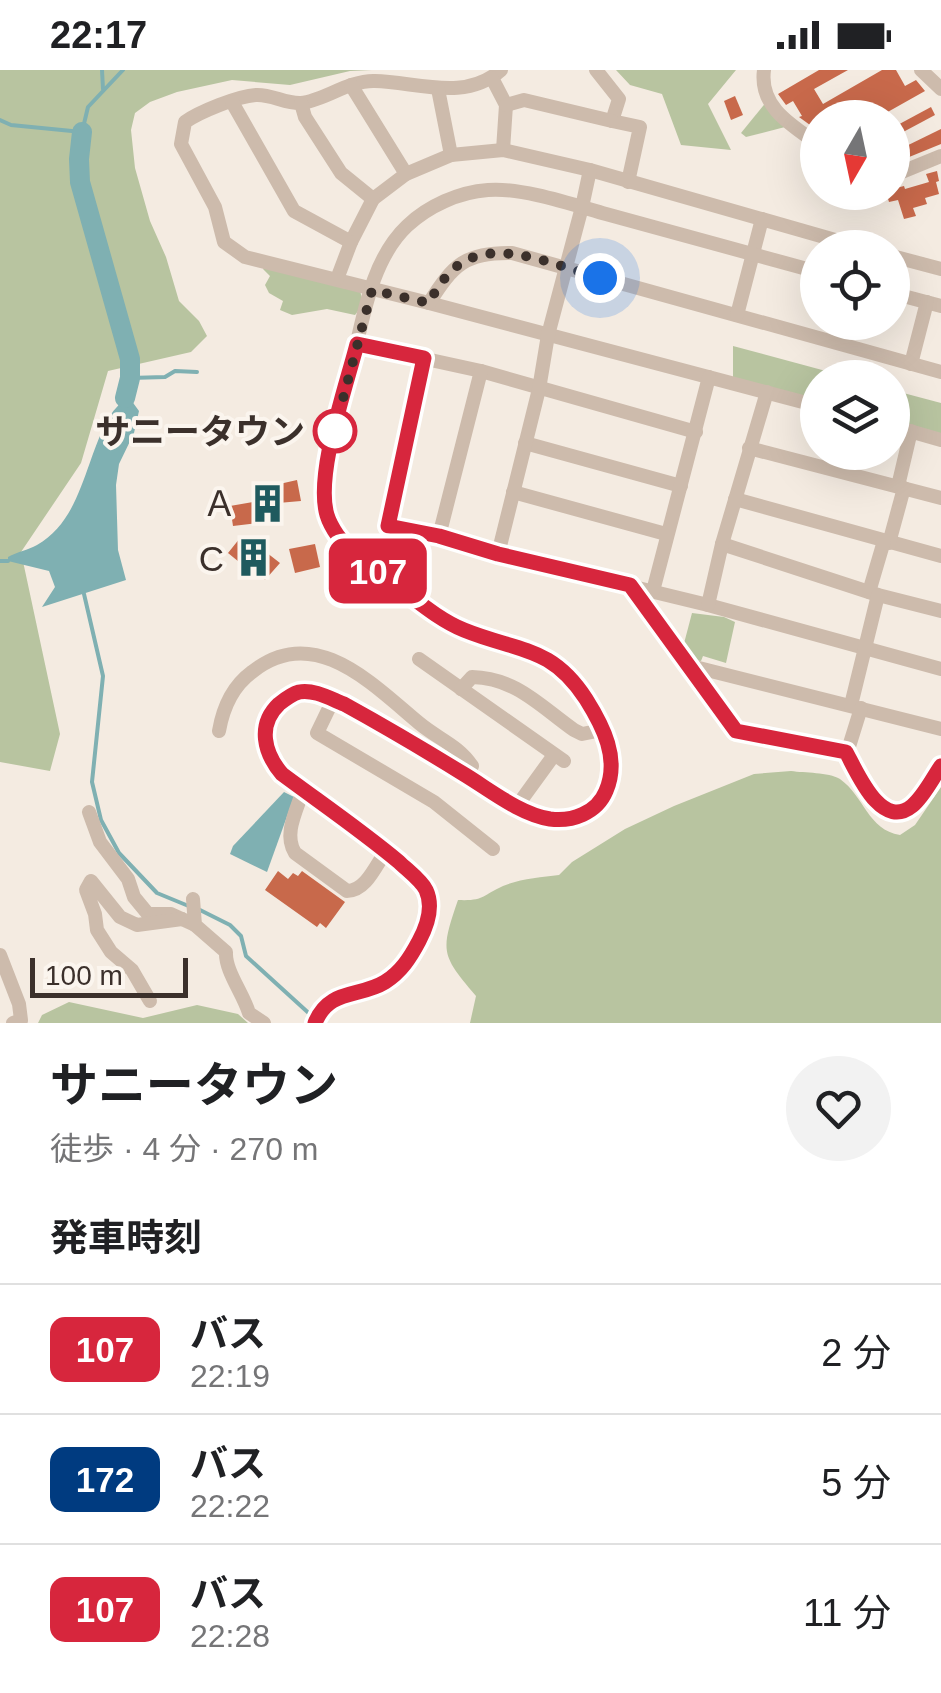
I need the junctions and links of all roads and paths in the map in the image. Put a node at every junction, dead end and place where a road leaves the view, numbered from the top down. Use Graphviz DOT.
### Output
graph roads {
  1 [pos="596,70"];
  2 [pos="764,70"];
  3 [pos="920,70"];
  4 [pos="496,74"];
  5 [pos="351,85"];
  6 [pos="438,89"];
  7 [pos="941,89"];
  8 [pos="232,102"];
  9 [pos="301,103"];
  10 [pos="506,106"];
  11 [pos="612,121"];
  12 [pos="800,131"];
  13 [pos="502,150"];
  14 [pos="451,155"];
  15 [pos="941,156"];
  16 [pos="910,169"];
  17 [pos="590,170"];
  18 [pos="406,174"];
  19 [pos="628,182"];
  20 [pos="373,200"];
  21 [pos="582,207"];
  22 [pos="762,219"];
  23 [pos="800,230"];
  24 [pos="350,242"];
  25 [pos="753,254"];
  26 [pos="910,261"];
  27 [pos="800,267"];
  28 [pos="566,269"];
  29 [pos="941,269"];
  30 [pos="337,278"];
  31 [pos="372,290"];
  32 [pos="429,303"];
  33 [pos="934,304"];
  34 [pos="736,315"];
  35 [pos="548,335"];
  36 [pos="357,344"];
  37 [pos="424,358"];
  38 [pos="911,364"];
  39 [pos="481,371"];
  40 [pos="941,372"];
  41 [pos="709,377"];
  42 [pos="539,389"];
  43 [pos="767,392"];
  44 [pos="800,401"];
  45 [pos="912,431"];
  46 [pos="696,432"];
  47 [pos="941,440"];
  48 [pos="525,443"];
  49 [pos="749,448"];
  50 [pos="680,486"];
  51 [pos="901,487"];
  52 [pos="513,492"];
  53 [pos="941,498"];
  54 [pos="735,500"];
  55 [pos="666,534"];
  56 [pos="439,536"];
  57 [pos="886,542"];
  58 [pos="722,544"];
  59 [pos="498,554"];
  60 [pos="941,556"];
  61 [pos="630,585"];
  62 [pos="652,591"];
  63 [pos="874,594"];
  64 [pos="708,605"];
  65 [pos="941,610"];
  66 [pos="866,650"];
  67 [pos="419,660"];
  68 [pos="687,665"];
  69 [pos="941,669"];
  70 [pos="462,689"];
  71 [pos="333,700"];
  72 [pos="856,707"];
  73 [pos="941,729"];
  74 [pos="602,730"];
  75 [pos="219,731"];
  76 [pos="846,752"];
  77 [pos="941,766"];
  78 [pos="468,776"];
  79 [pos="303,790"];
  80 [pos="517,806"];
  81 [pos="90,812"];
  82 [pos="492,849"];
  83 [pos="386,851"];
  84 [pos="191,912"];
  85 [pos="0,956"];
  86 [pos="150,1001"];
  87 [pos="317,1019"];
  88 [pos="13,1023"];
  89 [pos="264,1023"];
  1 -- 11 [label="street"];
  2 -- 12 [label="street"];
  3 -- 7 [label="street"];
  4 -- 6 [label="street"];
  4 -- 10 [label="street"];
  5 -- 6 [label="street"];
  5 -- 9 [label="street"];
  5 -- 18 [label="street"];
  6 -- 14 [label="street"];
  8 -- 9 [label="street"];
  8 -- 24 [label="street"];
  8 -- 30 [label="street"];
  9 -- 20 [label="street"];
  10 -- 11 [label="street"];
  10 -- 13 [label="street"];
  11 -- 19 [label="street"];
  13 -- 14 [label="street"];
  13 -- 17 [label="street"];
  14 -- 18 [label="street"];
  15 -- 16 [label="street"];
  17 -- 19 [label="street"];
  17 -- 21 [label="street"];
  18 -- 20 [label="street"];
  19 -- 22 [label="street"];
  20 -- 24 [label="street"];
  21 -- 25 [label="street"];
  21 -- 28 [label="street"];
  21 -- 31 [label="street"];
  22 -- 23 [label="street"];
  22 -- 25 [label="street"];
  24 -- 30 [label="street"];
  25 -- 27 [label="street"];
  25 -- 34 [label="street"];
  26 -- 29 [label="street"];
  28 -- 32 [label="street"];
  28 -- 34 [label="street"];
  28 -- 35 [label="street"];
  30 -- 31 [label="street"];
  31 -- 32 [label="street"];
  31 -- 36 [label="street"];
  32 -- 35 [label="street"];
  33 -- 38 [label="street"];
  34 -- 38 [label="street"];
  35 -- 41 [label="street"];
  35 -- 42 [label="street"];
  36 -- 37 [label="street"];
  36 -- 74 [label="street"];
  37 -- 39 [label="street"];
  37 -- 56 [label="street"];
  38 -- 40 [label="street"];
  39 -- 42 [label="street"];
  39 -- 56 [label="street"];
  41 -- 43 [label="street"];
  41 -- 46 [label="street"];
  42 -- 46 [label="street"];
  42 -- 48 [label="street"];
  43 -- 44 [label="street"];
  43 -- 49 [label="street"];
  45 -- 47 [label="street"];
  45 -- 51 [label="street"];
  46 -- 50 [label="street"];
  48 -- 50 [label="street"];
  48 -- 52 [label="street"];
  49 -- 51 [label="street"];
  49 -- 54 [label="street"];
  50 -- 55 [label="street"];
  51 -- 53 [label="street"];
  51 -- 57 [label="street"];
  52 -- 55 [label="street"];
  52 -- 59 [label="street"];
  54 -- 57 [label="street"];
  54 -- 58 [label="street"];
  55 -- 62 [label="street"];
  56 -- 59 [label="street"];
  57 -- 60 [label="street"];
  57 -- 63 [label="street"];
  58 -- 63 [label="street"];
  58 -- 64 [label="street"];
  59 -- 61 [label="street"];
  61 -- 62 [label="street"];
  61 -- 68 [label="street"];
  62 -- 64 [label="street"];
  63 -- 65 [label="street"];
  63 -- 66 [label="street"];
  64 -- 66 [label="street"];
  66 -- 69 [label="street"];
  66 -- 72 [label="street"];
  67 -- 70 [label="street"];
  68 -- 72 [label="street"];
  68 -- 76 [label="street"];
  70 -- 74 [label="street"];
  70 -- 80 [label="street"];
  71 -- 78 [label="street"];
  71 -- 79 [label="street"];
  71 -- 82 [label="street"];
  72 -- 73 [label="street"];
  72 -- 76 [label="street"];
  74 -- 80 [label="street"];
  75 -- 78 [label="street"];
  76 -- 77 [label="street"];
  78 -- 80 [label="street"];
  79 -- 83 [label="street"];
  79 -- 83 [label="street"];
  81 -- 84 [label="street"];
  83 -- 87 [label="street"];
  84 -- 86 [label="street"];
  84 -- 89 [label="street"];
  85 -- 88 [label="street"];
}
